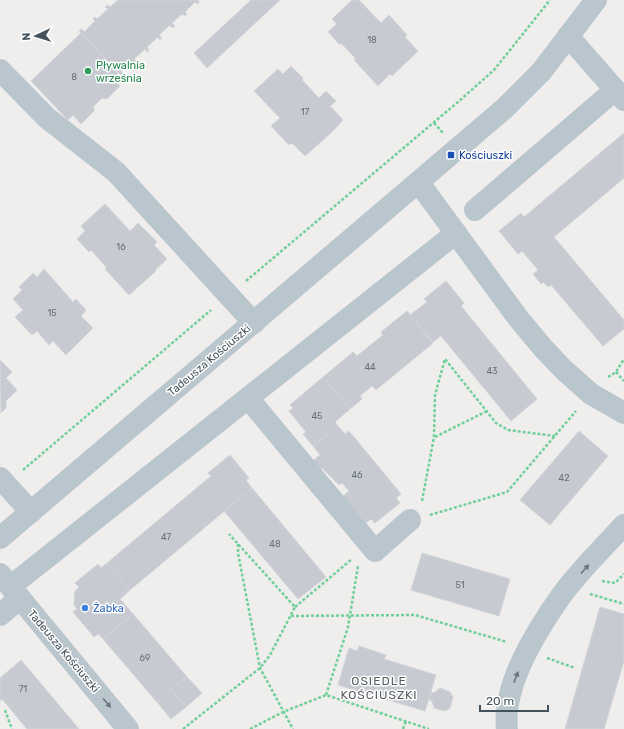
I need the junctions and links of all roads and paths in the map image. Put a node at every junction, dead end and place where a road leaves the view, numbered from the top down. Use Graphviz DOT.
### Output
graph roads {
  1 [pos="550,0"];
  2 [pos="596,0"];
  3 [pos="568,36"];
  4 [pos="0,70"];
  5 [pos="620,95"];
  6 [pos="434,123"];
  7 [pos="446,136"];
  8 [pos="419,183"];
  9 [pos="475,210"];
  10 [pos="456,233"];
  11 [pos="229,295"];
  12 [pos="254,322"];
  13 [pos="624,359"];
  14 [pos="616,372"];
  15 [pos="624,381"];
  16 [pos="591,394"];
  17 [pos="248,398"];
  18 [pos="487,411"];
  19 [pos="624,413"];
  20 [pos="555,436"];
  21 [pos="434,437"];
  22 [pos="3,481"];
  23 [pos="31,512"];
  24 [pos="410,520"];
  25 [pos="624,525"];
  26 [pos="229,534"];
  27 [pos="0,538"];
  28 [pos="238,544"];
  29 [pos="364,549"];
  30 [pos="572,583"];
  31 [pos="10,586"];
  32 [pos="624,604"];
  33 [pos="295,607"];
  34 [pos="0,615"];
  35 [pos="350,615"];
  36 [pos="291,616"];
  37 [pos="529,649"];
  38 [pos="260,668"];
  39 [pos="575,668"];
  40 [pos="326,695"];
  41 [pos="5,710"];
  42 [pos="283,712"];
  43 [pos="406,721"];
  44 [pos="10,728"];
  45 [pos="128,729"];
  46 [pos="183,729"];
  47 [pos="250,729"];
  48 [pos="293,729"];
  49 [pos="403,729"];
  50 [pos="429,729"];
  51 [pos="507,729"];
  1 -- 6 [label="path"];
  2 -- 3 [label="street, Tadeusza Kościuszki"];
  3 -- 5 [label="street"];
  3 -- 8 [label="street, Tadeusza Kościuszki"];
  4 -- 11 [label="street"];
  5 -- 9 [label="street"];
  6 -- 7 [label="path"];
  6 -- 11 [label="path"];
  8 -- 10 [label="street"];
  8 -- 12 [label="street, Tadeusza Kościuszki"];
  10 -- 16 [label="street"];
  10 -- 17 [label="street"];
  11 -- 12 [label="street"];
  11 -- 22 [label="path"];
  12 -- 23 [label="street, Tadeusza Kościuszki"];
  13 -- 14 [label="path"];
  14 -- 15 [label="path"];
  14 -- 16 [label="path"];
  16 -- 19 [label="street"];
  16 -- 20 [label="path"];
  17 -- 29 [label="street"];
  17 -- 31 [label="street"];
  18 -- 20 [label="path"];
  18 -- 21 [label="path"];
  18 -- 21 [label="path"];
  20 -- 24 [label="path"];
  21 -- 24 [label="path"];
  22 -- 23 [label="street"];
  23 -- 27 [label="street, Tadeusza Kościuszki"];
  24 -- 29 [label="street"];
  30 -- 25 [label="street, one-way"];
  26 -- 28 [label="path"];
  28 -- 33 [label="path"];
  28 -- 38 [label="path"];
  29 -- 33 [label="path"];
  29 -- 35 [label="path"];
  30 -- 32 [label="path"];
  30 -- 37 [label="street"];
  31 -- 34 [label="street"];
  31 -- 45 [label="street, Tadeusza Kościuszki, one-way"];
  33 -- 36 [label="path"];
  35 -- 36 [label="path"];
  35 -- 37 [label="path"];
  35 -- 40 [label="path"];
  36 -- 38 [label="path"];
  37 -- 39 [label="path"];
  51 -- 37 [label="street, one-way"];
  38 -- 42 [label="path"];
  38 -- 46 [label="path"];
  40 -- 42 [label="path"];
  40 -- 43 [label="path"];
  41 -- 44 [label="path"];
  42 -- 47 [label="path"];
  42 -- 48 [label="path"];
  43 -- 49 [label="path"];
  43 -- 50 [label="path"];
}
